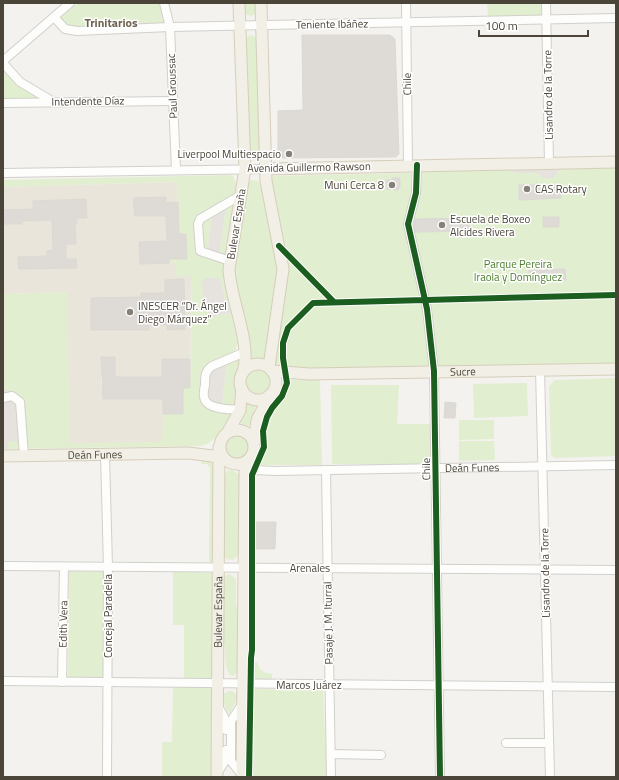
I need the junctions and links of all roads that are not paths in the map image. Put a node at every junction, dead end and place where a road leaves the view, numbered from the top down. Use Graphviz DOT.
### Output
graph roads {
  1 [pos="70,3"];
  2 [pos="164,3"];
  3 [pos="239,3"];
  4 [pos="261,3"];
  5 [pos="406,3"];
  6 [pos="546,3"];
  7 [pos="54,17"];
  8 [pos="616,18"];
  9 [pos="546,19"];
  10 [pos="406,23"];
  11 [pos="261,25"];
  12 [pos="240,26"];
  13 [pos="170,27"];
  14 [pos="3,62"];
  15 [pos="173,100"];
  16 [pos="54,102"];
  17 [pos="3,103"];
  18 [pos="616,162"];
  19 [pos="549,163"];
  20 [pos="412,165"];
  21 [pos="245,169"];
  22 [pos="265,169"];
  23 [pos="176,170"];
  24 [pos="3,173"];
  25 [pos="241,195"];
  26 [pos="230,261"];
  27 [pos="245,352"];
  28 [pos="616,368"];
  29 [pos="270,369"];
  30 [pos="540,370"];
  31 [pos="243,372"];
  32 [pos="434,372"];
  33 [pos="309,374"];
  34 [pos="276,385"];
  35 [pos="242,389"];
  36 [pos="270,395"];
  37 [pos="3,398"];
  38 [pos="240,410"];
  39 [pos="253,449"];
  40 [pos="224,450"];
  41 [pos="188,453"];
  42 [pos="105,454"];
  43 [pos="3,456"];
  44 [pos="24,456"];
  45 [pos="616,464"];
  46 [pos="542,466"];
  47 [pos="246,468"];
  48 [pos="436,469"];
  49 [pos="326,470"];
  50 [pos="3,566"];
  51 [pos="64,566"];
  52 [pos="108,567"];
  53 [pos="218,567"];
  54 [pos="244,567"];
  55 [pos="327,568"];
  56 [pos="544,569"];
  57 [pos="438,570"];
  58 [pos="616,570"];
  59 [pos="3,681"];
  60 [pos="62,682"];
  61 [pos="107,682"];
  62 [pos="217,684"];
  63 [pos="244,684"];
  64 [pos="329,684"];
  65 [pos="440,686"];
  66 [pos="547,687"];
  67 [pos="616,687"];
  68 [pos="506,743"];
  69 [pos="549,743"];
  70 [pos="331,754"];
  71 [pos="381,755"];
  72 [pos="217,776"];
  73 [pos="242,776"];
  74 [pos="107,777"];
  75 [pos="331,777"];
  76 [pos="440,777"];
  77 [pos="550,777"];
  1 -- 7 [label="street"];
  2 -- 13 [label="street, Paul Groussac"];
  3 -- 12 [label="main road, Bulevar España"];
  4 -- 11 [label="main road"];
  5 -- 10 [label="street, Chile"];
  6 -- 9 [label="street, Lisandro de la Torre"];
  7 -- 13 [label="street, Teniente Ibáñez"];
  7 -- 14 [label="street"];
  8 -- 9 [label="street, Teniente Ibáñez"];
  9 -- 10 [label="street, Teniente Ibáñez"];
  9 -- 19 [label="street, Lisandro de la Torre"];
  10 -- 11 [label="street, Teniente Ibáñez"];
  10 -- 20 [label="street, Chile"];
  11 -- 12 [label="street, Teniente Ibáñez"];
  11 -- 22 [label="main road"];
  12 -- 13 [label="street, Teniente Ibáñez"];
  12 -- 21 [label="main road, Bulevar España"];
  13 -- 15 [label="street, Paul Groussac"];
  14 -- 16 [label="street"];
  15 -- 16 [label="street, Intendente Díaz"];
  15 -- 23 [label="street, Paul Groussac"];
  16 -- 17 [label="street, Intendente Díaz"];
  18 -- 19 [label="main road, Avenida Guillermo Rawson"];
  19 -- 20 [label="main road, Avenida Guillermo Rawson"];
  20 -- 22 [label="main road, Avenida Guillermo Rawson"];
  20 -- 32 [label="street, Chile"];
  21 -- 22 [label="street, Avenida Guillermo Rawson"];
  21 -- 23 [label="street, Avenida Guillermo Rawson"];
  21 -- 25 [label="main road, Bulevar España"];
  22 -- 29 [label="main road"];
  23 -- 24 [label="street, Avenida Guillermo Rawson"];
  25 -- 26 [label="main road, Bulevar España"];
  25 -- 26 [label="street"];
  26 -- 27 [label="main road, Bulevar España"];
  27 -- 31 [label="main road, Bulevar España"];
  27 -- 38 [label="street"];
  28 -- 30 [label="main road, Sucre"];
  29 -- 31 [label="main road"];
  29 -- 33 [label="main road, Sucre"];
  29 -- 34 [label="main road"];
  30 -- 32 [label="main road, Sucre"];
  30 -- 46 [label="street, Lisandro de la Torre"];
  31 -- 35 [label="main road"];
  32 -- 33 [label="main road, Sucre"];
  32 -- 48 [label="street, Chile"];
  33 -- 34 [label="main road, Sucre"];
  34 -- 36 [label="main road"];
  35 -- 36 [label="main road"];
  35 -- 38 [label="main road, Bulevar España"];
  36 -- 39 [label="main road"];
  37 -- 44 [label="street"];
  38 -- 40 [label="main road, Bulevar España"];
  39 -- 40 [label="main road"];
  39 -- 40 [label="main road"];
  39 -- 47 [label="main road"];
  40 -- 41 [label="main road, Deán Funes"];
  40 -- 41 [label="main road, Deán Funes"];
  40 -- 47 [label="street, Deán Funes"];
  40 -- 53 [label="main road, Bulevar España"];
  41 -- 42 [label="main road, Deán Funes"];
  42 -- 44 [label="main road, Deán Funes"];
  42 -- 52 [label="street, Concejal Paradella"];
  43 -- 44 [label="main road, Deán Funes"];
  45 -- 46 [label="street, Deán Funes"];
  46 -- 48 [label="street, Deán Funes"];
  46 -- 56 [label="street, Lisandro de la Torre"];
  47 -- 49 [label="street, Deán Funes"];
  47 -- 54 [label="main road"];
  48 -- 49 [label="street, Deán Funes"];
  48 -- 57 [label="street, Chile"];
  49 -- 55 [label="street, Pasaje J. M. Iturral"];
  50 -- 51 [label="street, Arenales"];
  51 -- 52 [label="street, Arenales"];
  51 -- 60 [label="street, Edith Vera"];
  52 -- 53 [label="street, Arenales"];
  52 -- 61 [label="street, Concejal Paradella"];
  53 -- 54 [label="street, Arenales"];
  53 -- 62 [label="main road, Bulevar España"];
  54 -- 55 [label="street, Arenales"];
  54 -- 63 [label="main road"];
  55 -- 57 [label="street, Arenales"];
  55 -- 64 [label="street, Pasaje J. M. Iturral"];
  56 -- 57 [label="street, Arenales"];
  56 -- 58 [label="street, Arenales"];
  56 -- 66 [label="street, Lisandro de la Torre"];
  57 -- 65 [label="street, Chile"];
  59 -- 60 [label="street, Marcos Juárez"];
  60 -- 61 [label="street, Marcos Juárez"];
  61 -- 62 [label="street, Marcos Juárez"];
  61 -- 74 [label="street, Concejal Paradella"];
  62 -- 63 [label="street, Marcos Juárez"];
  62 -- 72 [label="main road, Bulevar España"];
  63 -- 64 [label="street, Marcos Juárez"];
  63 -- 73 [label="main road"];
  64 -- 65 [label="street, Marcos Juárez"];
  64 -- 70 [label="street, Pasaje J. M. Iturral"];
  65 -- 66 [label="street, Marcos Juárez"];
  65 -- 76 [label="street, Chile"];
  66 -- 67 [label="street, Marcos Juárez"];
  66 -- 69 [label="street, Lisandro de la Torre"];
  68 -- 69 [label="street"];
  69 -- 77 [label="street, Lisandro de la Torre"];
  70 -- 71 [label="street"];
  70 -- 75 [label="street, Pasaje J. M. Iturral"];
}
